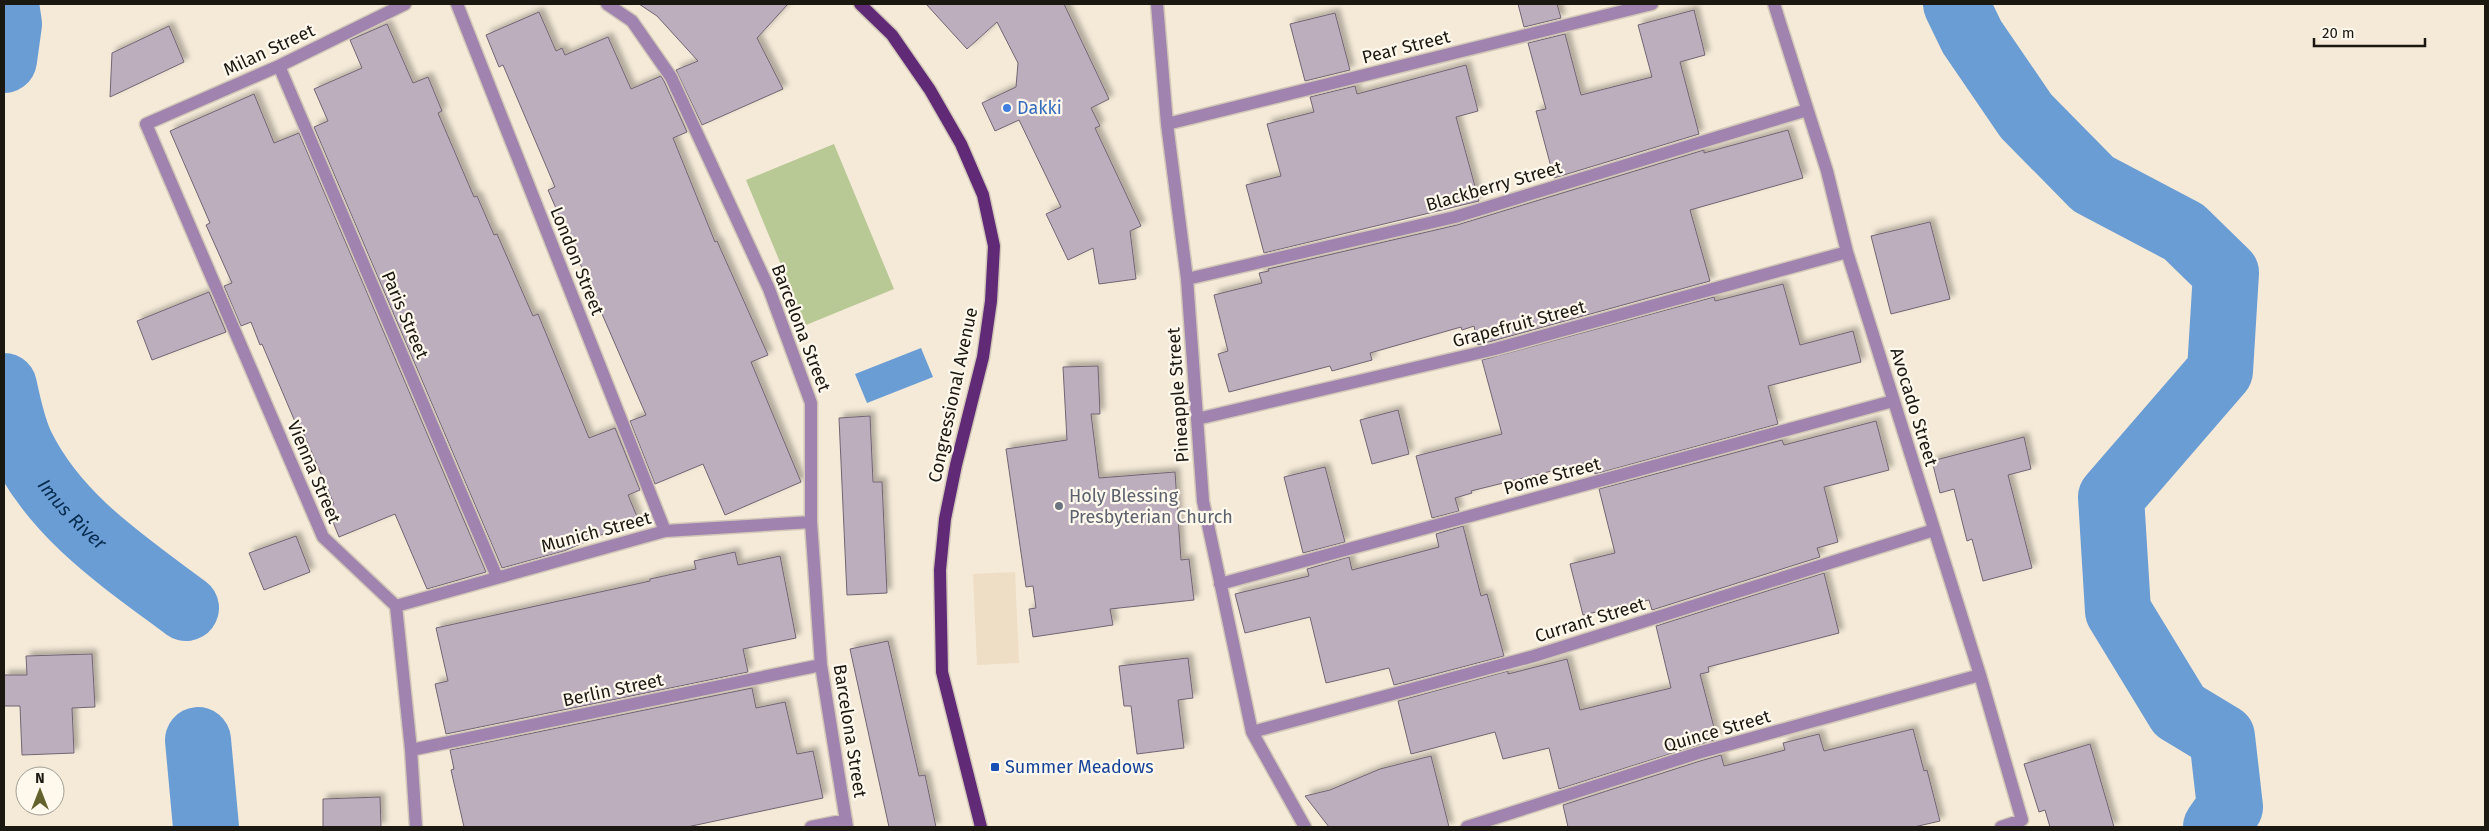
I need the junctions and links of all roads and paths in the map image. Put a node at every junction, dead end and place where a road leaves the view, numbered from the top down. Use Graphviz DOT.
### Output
graph roads {
  1 [pos="405,4"];
  2 [pos="457,4"];
  3 [pos="607,4"];
  4 [pos="860,4"];
  5 [pos="1156,4"];
  6 [pos="1652,4"];
  7 [pos="1774,4"];
  8 [pos="279,66"];
  9 [pos="1807,110"];
  10 [pos="146,124"];
  11 [pos="1167,124"];
  12 [pos="1848,252"];
  13 [pos="1187,279"];
  14 [pos="1893,401"];
  15 [pos="1197,420"];
  16 [pos="812,522"];
  17 [pos="1934,530"];
  18 [pos="665,531"];
  19 [pos="498,577"];
  20 [pos="1220,584"];
  21 [pos="396,606"];
  22 [pos="821,665"];
  23 [pos="1980,675"];
  24 [pos="1252,732"];
  25 [pos="411,750"];
  26 [pos="846,823"];
  27 [pos="416,827"];
  28 [pos="811,827"];
  29 [pos="981,827"];
  30 [pos="1305,827"];
  31 [pos="1467,827"];
  32 [pos="2002,827"];
  1 -- 8 [label="street, Milan Street"];
  2 -- 18 [label="street, London Street"];
  3 -- 16 [label="street, Barcelona Street"];
  4 -- 29 [label="main road, Congressional Avenue"];
  5 -- 11 [label="street, Pineapple Street"];
  6 -- 11 [label="street, Pear Street"];
  7 -- 9 [label="street, Avocado Street"];
  8 -- 10 [label="street, Milan Street"];
  8 -- 19 [label="street, Paris Street"];
  9 -- 12 [label="street, Avocado Street"];
  9 -- 13 [label="street, Blackberry Street"];
  10 -- 21 [label="street, Vienna Street"];
  11 -- 13 [label="street, Pineapple Street"];
  12 -- 14 [label="street, Avocado Street"];
  12 -- 15 [label="street, Grapefruit Street"];
  13 -- 15 [label="street, Pineapple Street"];
  14 -- 17 [label="street, Avocado Street"];
  14 -- 20 [label="street, Pome Street"];
  15 -- 20 [label="street, Pineapple Street"];
  16 -- 18 [label="street, Munich Street"];
  16 -- 22 [label="street, Barcelona Street"];
  17 -- 23 [label="street, Avocado Street"];
  17 -- 24 [label="street, Currant Street"];
  18 -- 19 [label="street, Munich Street"];
  19 -- 21 [label="street, Munich Street"];
  20 -- 24 [label="street, Pineapple Street"];
  21 -- 25 [label="street"];
  22 -- 25 [label="street, Berlin Street"];
  22 -- 26 [label="street, Barcelona Street"];
  23 -- 31 [label="street, Quince Street"];
  23 -- 32 [label="street, Avocado Street"];
  24 -- 30 [label="street, Pineapple Street"];
  25 -- 27 [label="street"];
  26 -- 28 [label="street"];
}
